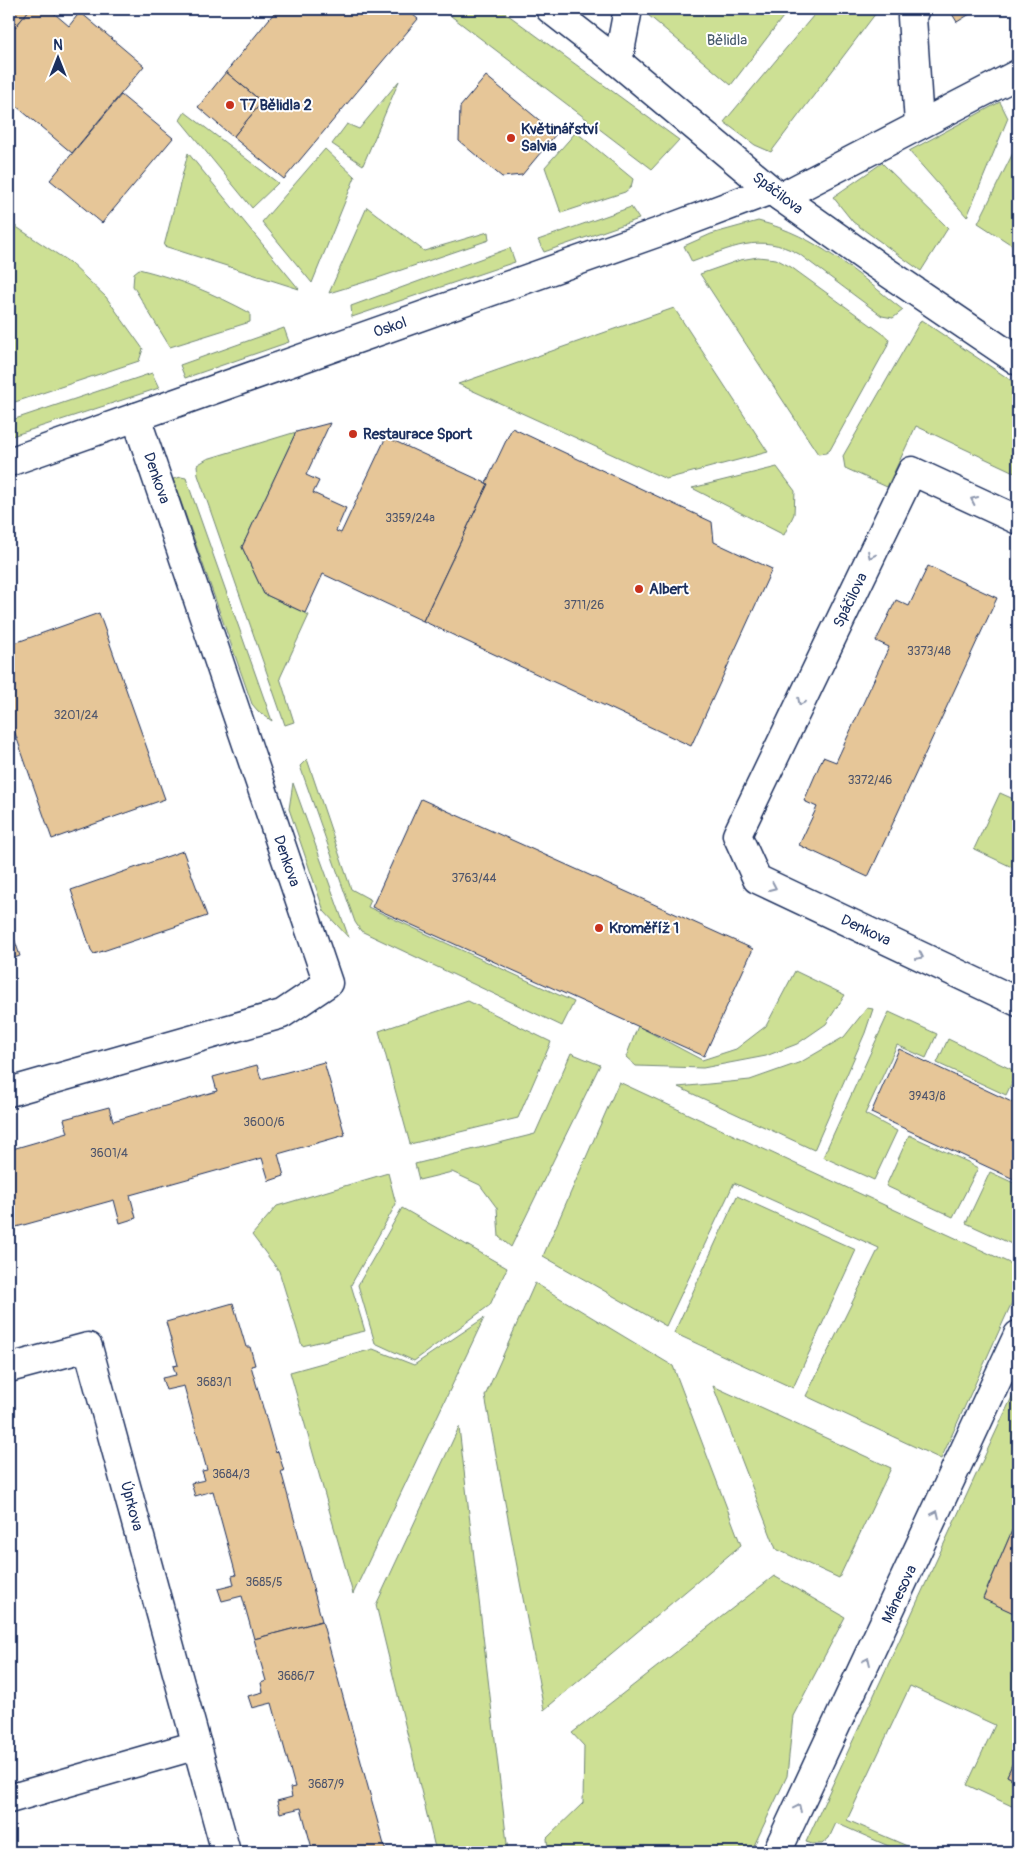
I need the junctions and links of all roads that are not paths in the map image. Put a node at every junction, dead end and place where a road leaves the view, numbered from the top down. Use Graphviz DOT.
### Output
graph roads {
  1 [pos="550,9"];
  2 [pos="628,9"];
  3 [pos="915,9"];
  4 [pos="618,62"];
  5 [pos="1018,74"];
  6 [pos="919,124"];
  7 [pos="776,193"];
  8 [pos="1018,361"];
  9 [pos="136,417"];
  10 [pos="9,462"];
  11 [pos="1018,520"];
  12 [pos="736,835"];
  13 [pos="1018,1002"];
  14 [pos="9,1092"];
  15 [pos="1018,1335"];
  16 [pos="9,1368"];
  17 [pos="197,1745"];
  18 [pos="9,1799"];
  19 [pos="226,1852"];
  20 [pos="777,1852"];
  1 -- 4 [label="street, Spáčilova"];
  2 -- 4 [label="street"];
  3 -- 6 [label="street"];
  4 -- 7 [label="street, Spáčilova"];
  5 -- 6 [label="street, Oskol"];
  6 -- 7 [label="street, Oskol"];
  7 -- 8 [label="street, Spáčilova"];
  7 -- 9 [label="street, Oskol"];
  9 -- 10 [label="street, Oskol"];
  9 -- 14 [label="street, Denkova"];
  11 -- 12 [label="street, Spáčilova, one-way"];
  12 -- 13 [label="street, Denkova, one-way"];
  20 -- 15 [label="street, Mánesova, one-way"];
  16 -- 17 [label="street, Úprkova"];
  17 -- 18 [label="street"];
  17 -- 19 [label="street, Úprkova"];
}
